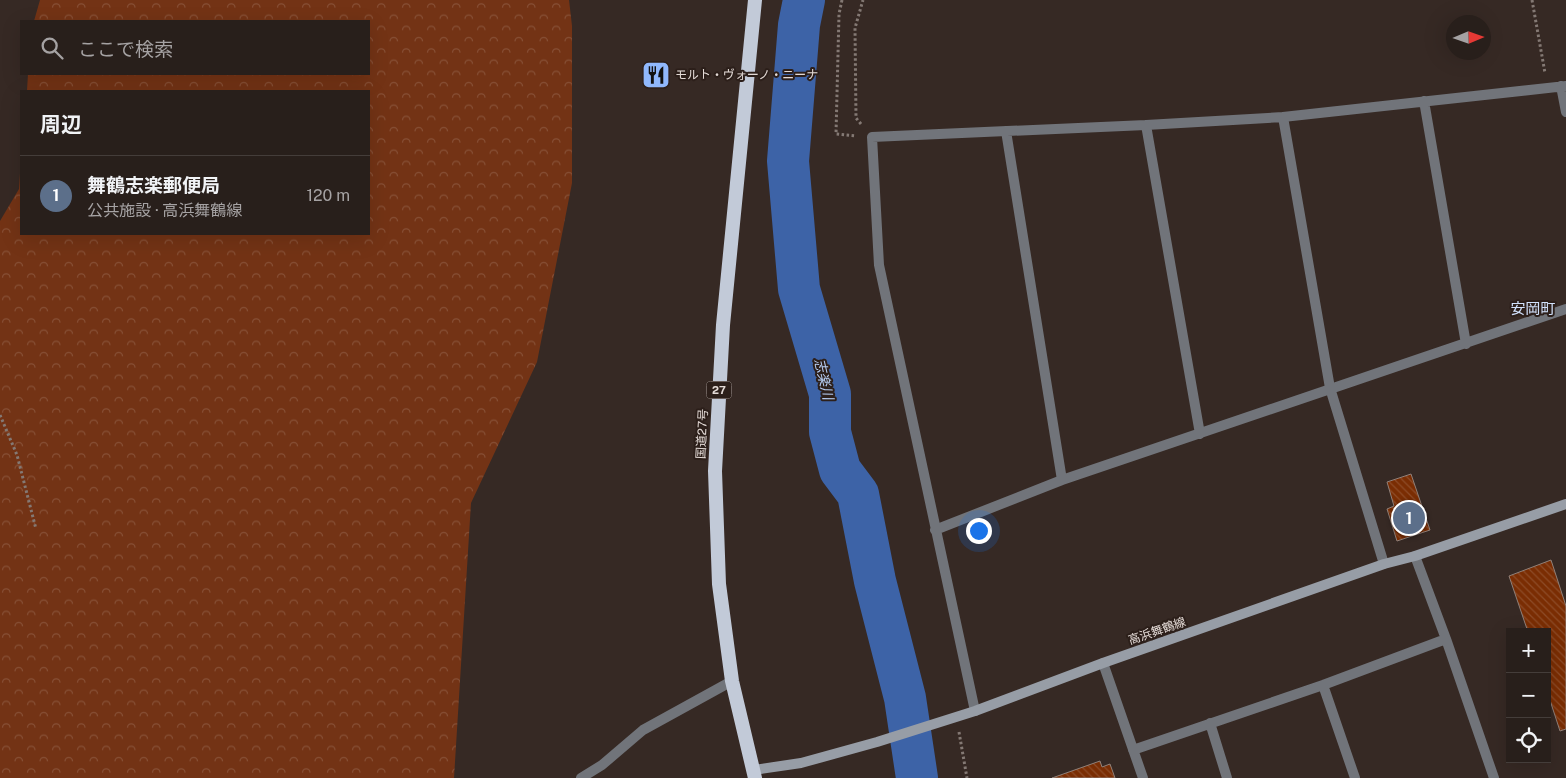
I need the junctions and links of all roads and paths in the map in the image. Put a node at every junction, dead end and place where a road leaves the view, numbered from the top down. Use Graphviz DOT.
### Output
graph roads {
  1 [pos="755,0"];
  2 [pos="842,0"];
  3 [pos="863,0"];
  4 [pos="1532,0"];
  5 [pos="1564,86"];
  6 [pos="1548,88"];
  7 [pos="1424,101"];
  8 [pos="1566,112"];
  9 [pos="1283,116"];
  10 [pos="1146,125"];
  11 [pos="1006,131"];
  12 [pos="836,134"];
  13 [pos="872,137"];
  14 [pos="1566,309"];
  15 [pos="1466,344"];
  16 [pos="1330,388"];
  17 [pos="0,416"];
  18 [pos="1200,434"];
  19 [pos="1062,480"];
  20 [pos="1566,504"];
  21 [pos="36,530"];
  22 [pos="936,530"];
  23 [pos="1415,556"];
  24 [pos="1384,564"];
  25 [pos="1446,639"];
  26 [pos="1102,663"];
  27 [pos="732,682"];
  28 [pos="1323,685"];
  29 [pos="975,711"];
  30 [pos="957,716"];
  31 [pos="1210,723"];
  32 [pos="1133,750"];
  33 [pos="754,774"];
  34 [pos="581,778"];
  35 [pos="967,778"];
  36 [pos="1143,778"];
  37 [pos="1227,778"];
  38 [pos="1355,778"];
  39 [pos="1494,778"];
  1 -- 27 [label="highway, 国道27号 / 27"];
  2 -- 12 [label="path"];
  3 -- 13 [label="path"];
  4 -- 6 [label="path"];
  5 -- 6 [label="street"];
  5 -- 8 [label="street"];
  6 -- 7 [label="street"];
  7 -- 9 [label="street"];
  7 -- 15 [label="street"];
  9 -- 10 [label="street"];
  9 -- 16 [label="street"];
  10 -- 11 [label="street"];
  10 -- 18 [label="street"];
  11 -- 13 [label="street"];
  11 -- 19 [label="street"];
  13 -- 22 [label="street"];
  14 -- 15 [label="street"];
  15 -- 16 [label="street"];
  16 -- 18 [label="street"];
  16 -- 24 [label="street"];
  17 -- 21 [label="path"];
  18 -- 19 [label="street"];
  19 -- 22 [label="street"];
  20 -- 23 [label="main road, 高浜舞鶴線"];
  22 -- 29 [label="street"];
  23 -- 24 [label="main road, 高浜舞鶴線"];
  23 -- 25 [label="street"];
  24 -- 26 [label="main road, 高浜舞鶴線"];
  25 -- 28 [label="street"];
  25 -- 39 [label="street"];
  26 -- 29 [label="main road, 高浜舞鶴線"];
  26 -- 32 [label="street"];
  27 -- 33 [label="highway, 国道27号 / 27"];
  27 -- 34 [label="street"];
  28 -- 31 [label="street"];
  28 -- 38 [label="street"];
  29 -- 30 [label="main road, 高浜舞鶴線"];
  30 -- 33 [label="main road, 高浜舞鶴線"];
  30 -- 35 [label="path"];
  31 -- 32 [label="street"];
  31 -- 37 [label="street"];
  32 -- 36 [label="street"];
}
